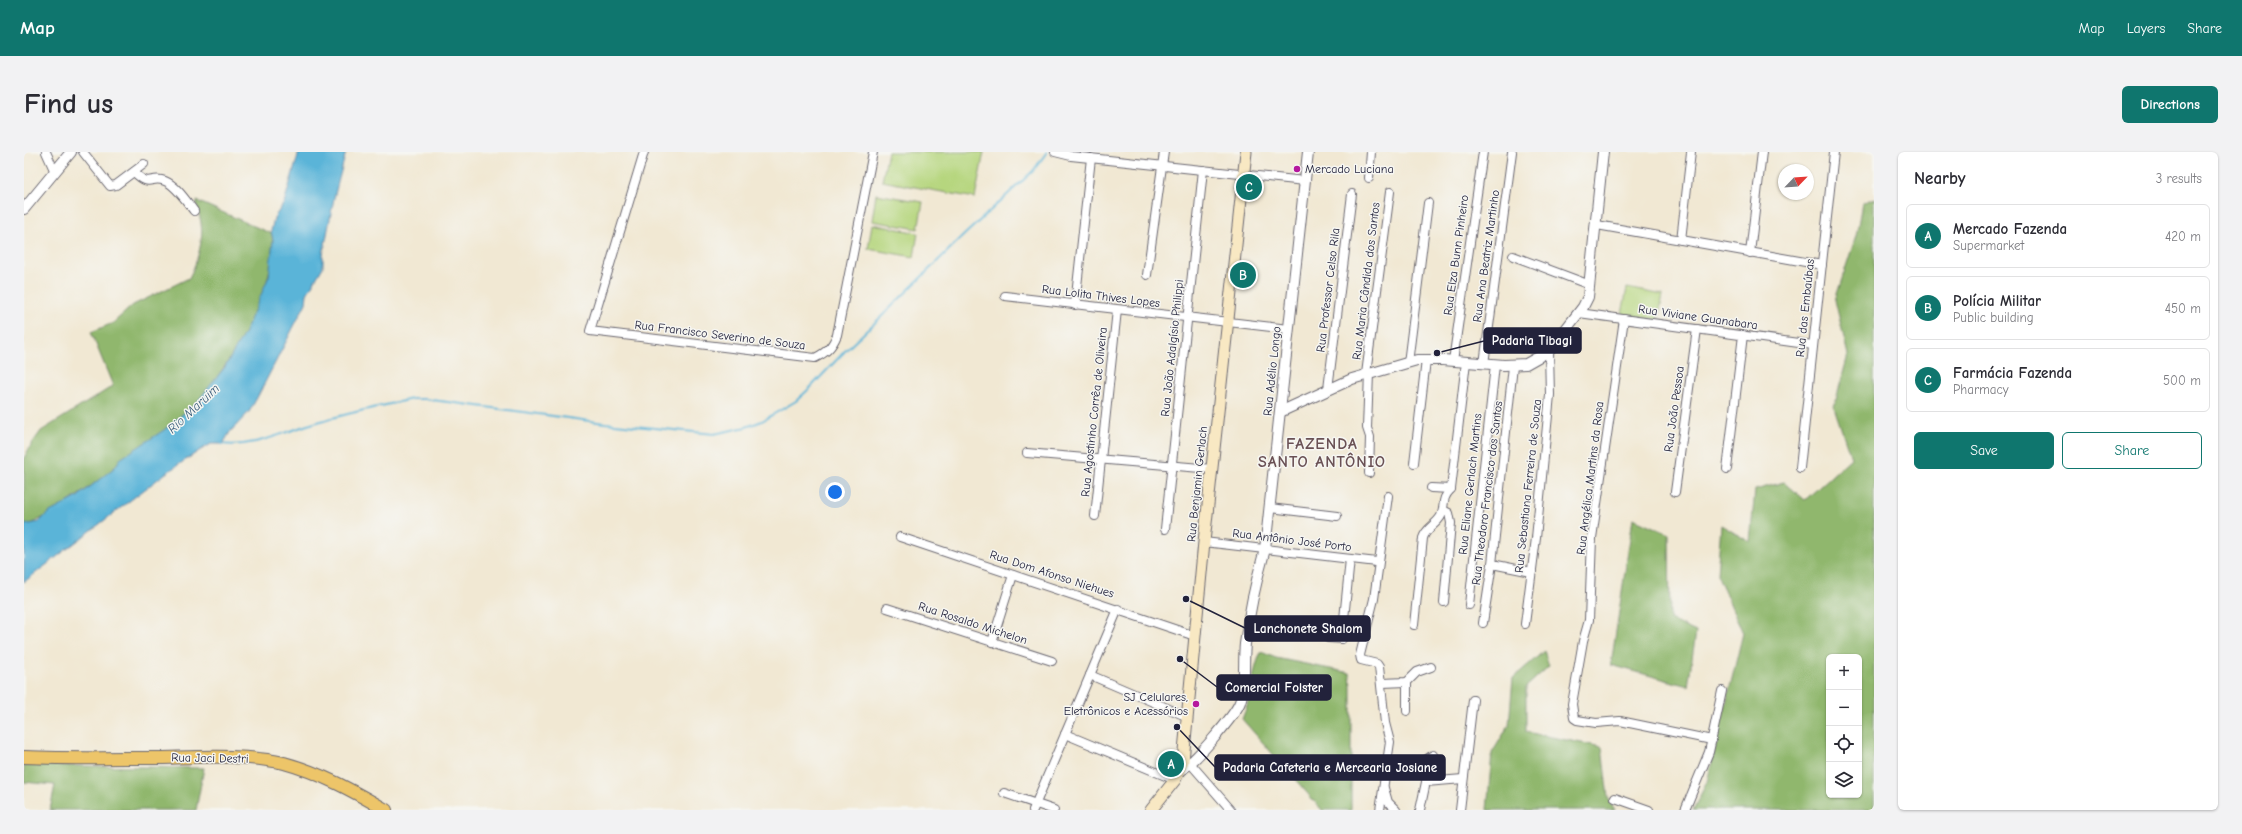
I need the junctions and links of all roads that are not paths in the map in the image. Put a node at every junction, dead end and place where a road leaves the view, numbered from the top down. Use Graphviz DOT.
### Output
graph roads {
  1 [pos="46,152"];
  2 [pos="71,152"];
  3 [pos="83,152"];
  4 [pos="644,152"];
  5 [pos="873,152"];
  6 [pos="1056,152"];
  7 [pos="1164,152"];
  8 [pos="1246,152"];
  9 [pos="1308,152"];
  10 [pos="1371,152"];
  11 [pos="1483,152"];
  12 [pos="1512,152"];
  13 [pos="1604,152"];
  14 [pos="1691,152"];
  15 [pos="1762,152"];
  16 [pos="1834,152"];
  17 [pos="1091,158"];
  18 [pos="144,164"];
  19 [pos="1163,166"];
  20 [pos="1203,170"];
  21 [pos="55,172"];
  22 [pos="134,172"];
  23 [pos="1244,174"];
  24 [pos="1369,178"];
  25 [pos="1305,181"];
  26 [pos="1390,192"];
  27 [pos="1352,194"];
  28 [pos="1428,202"];
  29 [pos="24,209"];
  30 [pos="194,211"];
  31 [pos="1597,225"];
  32 [pos="1681,240"];
  33 [pos="1750,253"];
  34 [pos="1513,256"];
  35 [pos="1822,265"];
  36 [pos="1147,275"];
  37 [pos="1590,285"];
  38 [pos="1005,296"];
  39 [pos="1075,305"];
  40 [pos="1117,310"];
  41 [pos="1579,312"];
  42 [pos="1188,318"];
  43 [pos="1624,319"];
  44 [pos="1228,322"];
  45 [pos="1289,329"];
  46 [pos="1697,329"];
  47 [pos="1743,336"];
  48 [pos="1813,345"];
  49 [pos="1549,351"];
  50 [pos="1426,360"];
  51 [pos="1453,361"];
  52 [pos="1466,362"];
  53 [pos="1408,363"];
  54 [pos="1484,364"];
  55 [pos="1495,365"];
  56 [pos="1513,366"];
  57 [pos="1368,374"];
  58 [pos="1328,389"];
  59 [pos="1280,412"];
  60 [pos="1027,453"];
  61 [pos="1101,460"];
  62 [pos="1414,463"];
  63 [pos="1172,466"];
  64 [pos="1800,468"];
  65 [pos="1212,469"];
  66 [pos="1727,469"];
  67 [pos="1369,473"];
  68 [pos="1431,488"];
  69 [pos="1451,489"];
  70 [pos="1675,492"];
  71 [pos="1388,496"];
  72 [pos="1270,508"];
  73 [pos="1443,510"];
  74 [pos="1095,516"];
  75 [pos="1337,516"];
  76 [pos="1165,529"];
  77 [pos="900,537"];
  78 [pos="1204,542"];
  79 [pos="1265,549"];
  80 [pos="1350,559"];
  81 [pos="1377,562"];
  82 [pos="1492,564"];
  83 [pos="1532,572"];
  84 [pos="1013,575"];
  85 [pos="1444,602"];
  86 [pos="1469,605"];
  87 [pos="887,608"];
  88 [pos="1118,609"];
  89 [pos="1483,623"];
  90 [pos="1525,624"];
  91 [pos="1414,625"];
  92 [pos="1195,636"];
  93 [pos="1328,638"];
  94 [pos="992,642"];
  95 [pos="1052,661"];
  96 [pos="1431,667"];
  97 [pos="1090,675"];
  98 [pos="1407,682"];
  99 [pos="1382,683"];
  100 [pos="1722,691"];
  101 [pos="1473,700"];
  102 [pos="1407,711"];
  103 [pos="1188,717"];
  104 [pos="1065,734"];
  105 [pos="1712,740"];
  106 [pos="1433,755"];
  107 [pos="24,757"];
  108 [pos="1182,768"];
  109 [pos="1463,779"];
  110 [pos="1426,782"];
  111 [pos="1382,783"];
  112 [pos="1004,793"];
  113 [pos="1615,798"];
  114 [pos="1035,807"];
  115 [pos="386,810"];
  116 [pos="1054,810"];
  117 [pos="1151,810"];
  118 [pos="1231,810"];
  119 [pos="1380,810"];
  120 [pos="1396,810"];
  121 [pos="1420,810"];
  122 [pos="1460,810"];
  123 [pos="1649,810"];
  124 [pos="1685,810"];
  1 -- 21 [label="street"];
  2 -- 21 [label="street"];
  3 -- 22 [label="street"];
  4 -- 5 [label="street, Rua Francisco Severino de Souza"];
  6 -- 17 [label="street"];
  7 -- 19 [label="street"];
  8 -- 23 [label="main road, Rua Benjamin Gerlach"];
  9 -- 25 [label="street, Rua Adélio Longo"];
  10 -- 24 [label="street"];
  11 -- 51 [label="street, Rua Elza Bunn Pinheiro"];
  12 -- 54 [label="street, Rua Ana Beatriz Martinho"];
  13 -- 31 [label="street"];
  14 -- 32 [label="street"];
  15 -- 33 [label="street"];
  16 -- 35 [label="street, Rua das Embaúbas"];
  17 -- 19 [label="street"];
  17 -- 39 [label="street"];
  18 -- 22 [label="street"];
  19 -- 20 [label="street"];
  19 -- 36 [label="street"];
  20 -- 23 [label="street"];
  20 -- 42 [label="street, Rua João Adalgísio Philippi"];
  21 -- 29 [label="street"];
  22 -- 30 [label="street"];
  23 -- 25 [label="street"];
  23 -- 44 [label="main road, Rua Benjamin Gerlach"];
  25 -- 45 [label="street, Rua Adélio Longo"];
  26 -- 57 [label="street, Rua Maria Cândida dos Santos"];
  27 -- 58 [label="street, Rua Professor Celso Rila"];
  28 -- 53 [label="street"];
  31 -- 32 [label="street"];
  31 -- 37 [label="street"];
  32 -- 33 [label="street"];
  33 -- 35 [label="street"];
  34 -- 37 [label="street"];
  35 -- 48 [label="street, Rua das Embaúbas"];
  37 -- 41 [label="street"];
  38 -- 39 [label="street, Rua Lolita Thives Lopes"];
  39 -- 40 [label="street, Rua Lolita Thives Lopes"];
  40 -- 42 [label="street, Rua Lolita Thives Lopes"];
  40 -- 61 [label="street, Rua Agostinho Corrêa de Oliveira"];
  41 -- 43 [label="street, Rua Viviane Guanabara"];
  41 -- 49 [label="street"];
  42 -- 44 [label="street, Rua Lolita Thives Lopes"];
  42 -- 63 [label="street, Rua João Adalgísio Philippi"];
  43 -- 46 [label="street, Rua Viviane Guanabara"];
  43 -- 105 [label="street, Rua Angélica Martins da Rosa"];
  44 -- 45 [label="street, Rua Lolita Thives Lopes"];
  44 -- 65 [label="main road, Rua Benjamin Gerlach"];
  45 -- 59 [label="street, Rua Adélio Longo"];
  46 -- 47 [label="street, Rua Viviane Guanabara"];
  46 -- 70 [label="street, Rua João Pessoa"];
  47 -- 48 [label="street, Rua Viviane Guanabara"];
  47 -- 66 [label="street"];
  48 -- 64 [label="street, Rua das Embaúbas"];
  49 -- 56 [label="street"];
  49 -- 83 [label="street, Rua Sebastiana Ferreira de Souza"];
  50 -- 51 [label="street"];
  50 -- 53 [label="street"];
  50 -- 62 [label="street"];
  51 -- 52 [label="street"];
  52 -- 54 [label="street"];
  52 -- 69 [label="street"];
  53 -- 57 [label="street"];
  54 -- 55 [label="street"];
  55 -- 56 [label="street"];
  55 -- 86 [label="street, Rua Eliane Gerlach Martins"];
  56 -- 82 [label="street, Rua Theodoro Francisco dos Santos"];
  57 -- 58 [label="street"];
  57 -- 67 [label="street, Rua Maria Cândida dos Santos"];
  58 -- 59 [label="street"];
  59 -- 72 [label="street, Rua Adélio Longo"];
  60 -- 61 [label="street"];
  61 -- 63 [label="street"];
  61 -- 74 [label="street, Rua Agostinho Corrêa de Oliveira"];
  63 -- 65 [label="street"];
  63 -- 76 [label="street, Rua João Adalgísio Philippi"];
  65 -- 78 [label="main road, Rua Benjamin Gerlach"];
  68 -- 69 [label="street"];
  69 -- 73 [label="street"];
  71 -- 81 [label="street"];
  72 -- 75 [label="street"];
  72 -- 79 [label="street, Rua Adélio Longo"];
  73 -- 85 [label="street"];
  73 -- 91 [label="street"];
  77 -- 84 [label="street, Rua Dom Afonso Niehues"];
  78 -- 79 [label="street, Rua Antônio José Porto"];
  78 -- 92 [label="main road, Rua Benjamin Gerlach"];
  79 -- 80 [label="street, Rua Antônio José Porto"];
  79 -- 108 [label="street, Rua Adélio Longo"];
  80 -- 81 [label="street, Rua Antônio José Porto"];
  80 -- 93 [label="street"];
  81 -- 99 [label="street"];
  82 -- 83 [label="street"];
  82 -- 89 [label="street, Rua Theodoro Francisco dos Santos"];
  83 -- 90 [label="street, Rua Sebastiana Ferreira de Souza"];
  84 -- 88 [label="street, Rua Dom Afonso Niehues"];
  84 -- 94 [label="street"];
  87 -- 94 [label="street, Rua Rosaldo Michelon"];
  88 -- 92 [label="street, Rua Dom Afonso Niehues"];
  88 -- 97 [label="street"];
  92 -- 103 [label="main road, Rua Benjamin Gerlach"];
  94 -- 95 [label="street, Rua Rosaldo Michelon"];
  96 -- 98 [label="street"];
  97 -- 103 [label="street"];
  97 -- 104 [label="street"];
  98 -- 99 [label="street"];
  98 -- 102 [label="street"];
  99 -- 111 [label="street"];
  100 -- 105 [label="street"];
  101 -- 109 [label="street"];
  103 -- 108 [label="main road, Rua Benjamin Gerlach"];
  104 -- 108 [label="street"];
  104 -- 114 [label="street"];
  105 -- 124 [label="street"];
  106 -- 110 [label="street"];
  107 -- 115 [label="main road, Rua Jaci Destri"];
  108 -- 117 [label="main road"];
  108 -- 118 [label="street"];
  109 -- 110 [label="street"];
  109 -- 122 [label="street"];
  110 -- 121 [label="street"];
  111 -- 119 [label="street"];
  111 -- 120 [label="street"];
  112 -- 114 [label="street"];
  113 -- 123 [label="street"];
  114 -- 116 [label="street"];
}
